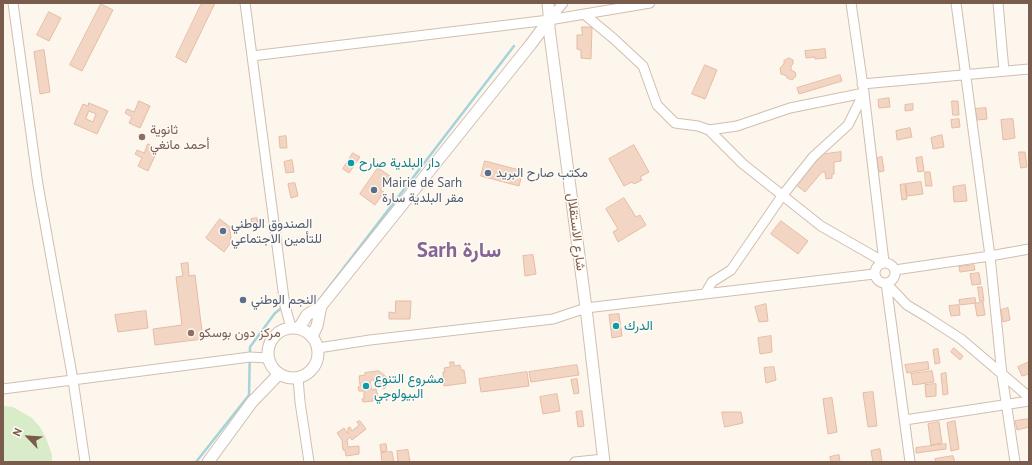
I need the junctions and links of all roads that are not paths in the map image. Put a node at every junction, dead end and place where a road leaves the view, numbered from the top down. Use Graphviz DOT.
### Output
graph roads {
  1 [pos="13,3"];
  2 [pos="245,3"];
  3 [pos="548,3"];
  4 [pos="563,3"];
  5 [pos="650,3"];
  6 [pos="851,3"];
  7 [pos="956,3"];
  8 [pos="998,3"];
  9 [pos="584,14"];
  10 [pos="549,20"];
  11 [pos="252,56"];
  12 [pos="1029,69"];
  13 [pos="1004,71"];
  14 [pos="966,75"];
  15 [pos="863,88"];
  16 [pos="709,130"];
  17 [pos="782,196"];
  18 [pos="1029,249"];
  19 [pos="990,256"];
  20 [pos="884,262"];
  21 [pos="895,270"];
  22 [pos="874,274"];
  23 [pos="886,283"];
  24 [pos="705,294"];
  25 [pos="321,306"];
  26 [pos="586,308"];
  27 [pos="295,328"];
  28 [pos="312,336"];
  29 [pos="318,348"];
  30 [pos="268,358"];
  31 [pos="279,374"];
  32 [pos="1002,375"];
  33 [pos="298,378"];
  34 [pos="73,380"];
  35 [pos="3,389"];
  36 [pos="1029,397"];
  37 [pos="1029,401"];
  38 [pos="1007,404"];
  39 [pos="905,420"];
  40 [pos="604,460"];
  41 [pos="85,462"];
  42 [pos="208,462"];
  43 [pos="309,462"];
  44 [pos="575,462"];
  45 [pos="910,462"];
  46 [pos="1016,462"];
  1 -- 34 [label="street"];
  2 -- 11 [label="street"];
  3 -- 10 [label="street, شارع الاستقلال"];
  4 -- 10 [label="street"];
  5 -- 9 [label="street"];
  6 -- 15 [label="street"];
  7 -- 14 [label="street"];
  8 -- 13 [label="street"];
  9 -- 10 [label="street"];
  9 -- 16 [label="street"];
  10 -- 11 [label="street"];
  10 -- 25 [label="street"];
  10 -- 26 [label="street, شارع الاستقلال"];
  11 -- 27 [label="street"];
  12 -- 13 [label="street"];
  13 -- 14 [label="street"];
  14 -- 15 [label="street"];
  14 -- 19 [label="street"];
  15 -- 16 [label="street"];
  15 -- 17 [label="street"];
  15 -- 20 [label="street"];
  16 -- 17 [label="street"];
  17 -- 20 [label="street"];
  17 -- 24 [label="street"];
  18 -- 19 [label="street"];
  19 -- 21 [label="street"];
  19 -- 32 [label="street"];
  20 -- 21 [label="street"];
  20 -- 22 [label="street"];
  21 -- 23 [label="street"];
  22 -- 23 [label="street"];
  22 -- 24 [label="street"];
  23 -- 32 [label="street"];
  23 -- 39 [label="street"];
  24 -- 26 [label="street"];
  25 -- 27 [label="street"];
  25 -- 28 [label="street"];
  26 -- 29 [label="street"];
  26 -- 40 [label="street, شارع الاستقلال"];
  27 -- 28 [label="street"];
  27 -- 30 [label="street"];
  28 -- 29 [label="street"];
  29 -- 33 [label="street"];
  30 -- 31 [label="street"];
  30 -- 34 [label="street"];
  31 -- 33 [label="street"];
  31 -- 42 [label="street"];
  32 -- 36 [label="street"];
  32 -- 38 [label="street"];
  33 -- 43 [label="street"];
  34 -- 35 [label="street"];
  34 -- 41 [label="street"];
  37 -- 38 [label="street"];
  38 -- 39 [label="street"];
  38 -- 46 [label="street"];
  39 -- 45 [label="street"];
  40 -- 44 [label="street"];
}
